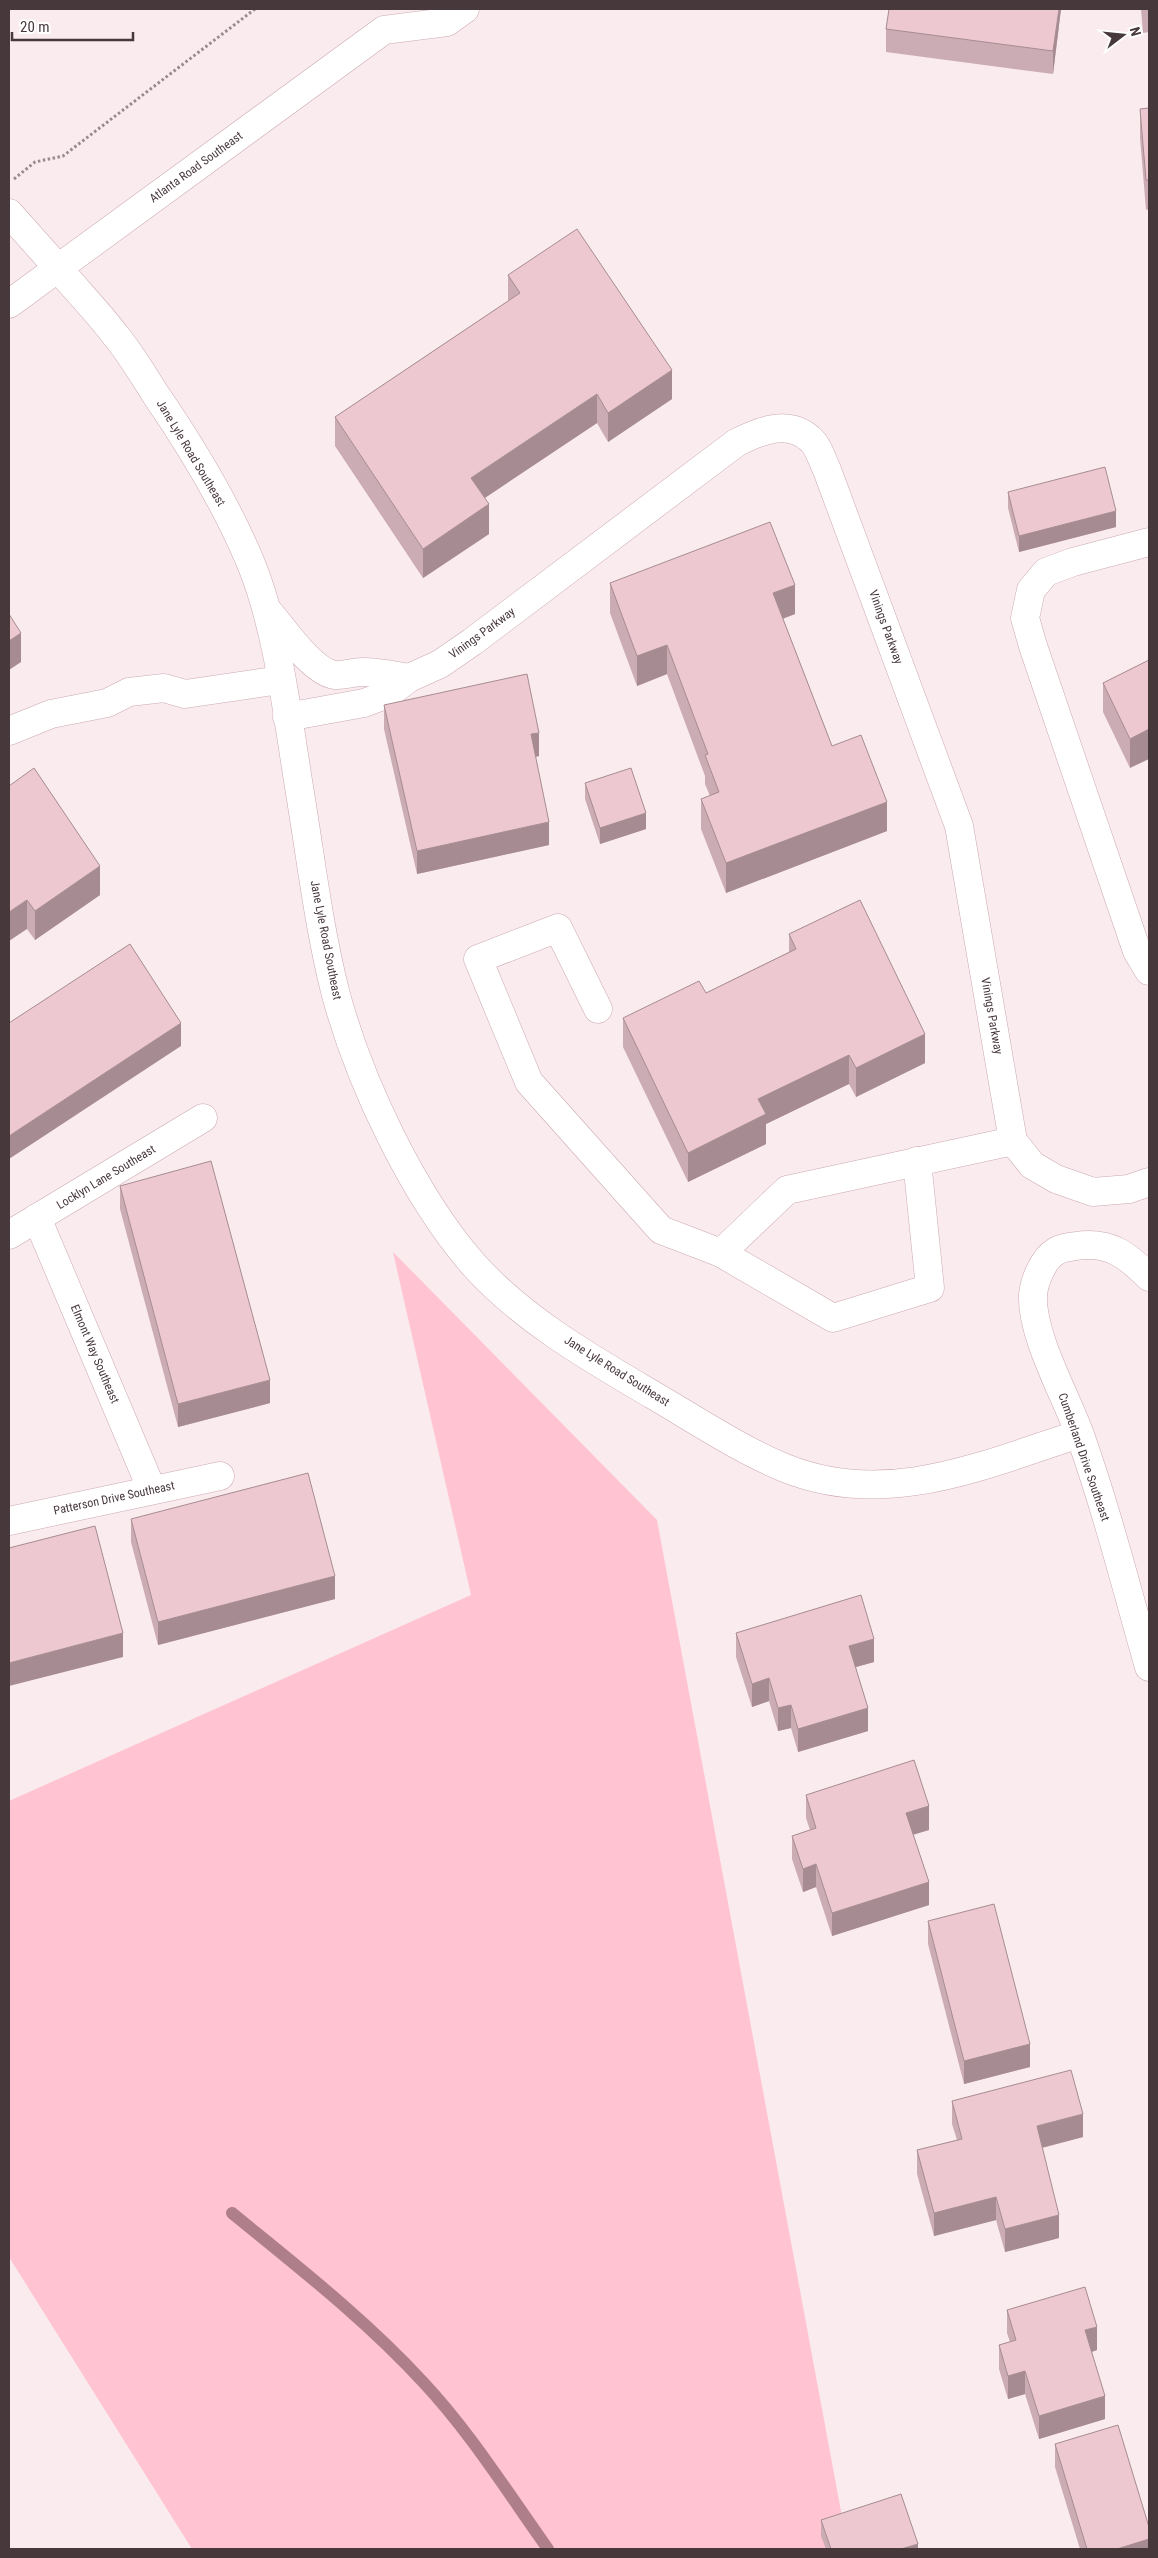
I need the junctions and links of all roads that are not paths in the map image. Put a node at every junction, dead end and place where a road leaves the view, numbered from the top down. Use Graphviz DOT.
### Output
graph roads {
  1 [pos="465,9"];
  2 [pos="388,20"];
  3 [pos="9,213"];
  4 [pos="58,268"];
  5 [pos="9,304"];
  6 [pos="1149,542"];
  7 [pos="264,605"];
  8 [pos="409,678"];
  9 [pos="280,680"];
  10 [pos="287,717"];
  11 [pos="9,730"];
  12 [pos="1149,971"];
  13 [pos="598,1008"];
  14 [pos="203,1118"];
  15 [pos="1013,1141"];
  16 [pos="917,1161"];
  17 [pos="1149,1182"];
  18 [pos="37,1218"];
  19 [pos="9,1235"];
  20 [pos="721,1253"];
  21 [pos="1149,1277"];
  22 [pos="1079,1434"];
  23 [pos="220,1476"];
  24 [pos="152,1490"];
  25 [pos="9,1521"];
  26 [pos="1149,1667"];
  1 -- 2 [label="street, Atlanta Road Southeast"];
  2 -- 4 [label="street, Atlanta Road Southeast"];
  3 -- 4 [label="street, Jane Lyle Road Southeast"];
  4 -- 5 [label="street, Atlanta Road Southeast"];
  4 -- 7 [label="street, Jane Lyle Road Southeast"];
  6 -- 12 [label="street"];
  7 -- 8 [label="street"];
  7 -- 9 [label="street, Jane Lyle Road Southeast"];
  8 -- 10 [label="street, Vinings Parkway"];
  8 -- 15 [label="street, Vinings Parkway"];
  9 -- 10 [label="street, Jane Lyle Road Southeast"];
  9 -- 11 [label="street"];
  10 -- 22 [label="street, Jane Lyle Road Southeast"];
  13 -- 20 [label="street"];
  14 -- 18 [label="street, Locklyn Lane Southeast"];
  15 -- 16 [label="street"];
  15 -- 17 [label="street, Vinings Parkway"];
  16 -- 20 [label="street"];
  16 -- 20 [label="street"];
  18 -- 19 [label="street, Locklyn Lane Southeast"];
  18 -- 24 [label="street, Elmont Way Southeast"];
  21 -- 22 [label="street, Cumberland Drive Southeast"];
  22 -- 26 [label="street, Cumberland Drive Southeast"];
  23 -- 24 [label="street, Patterson Drive Southeast"];
  24 -- 25 [label="street, Patterson Drive Southeast"];
}
